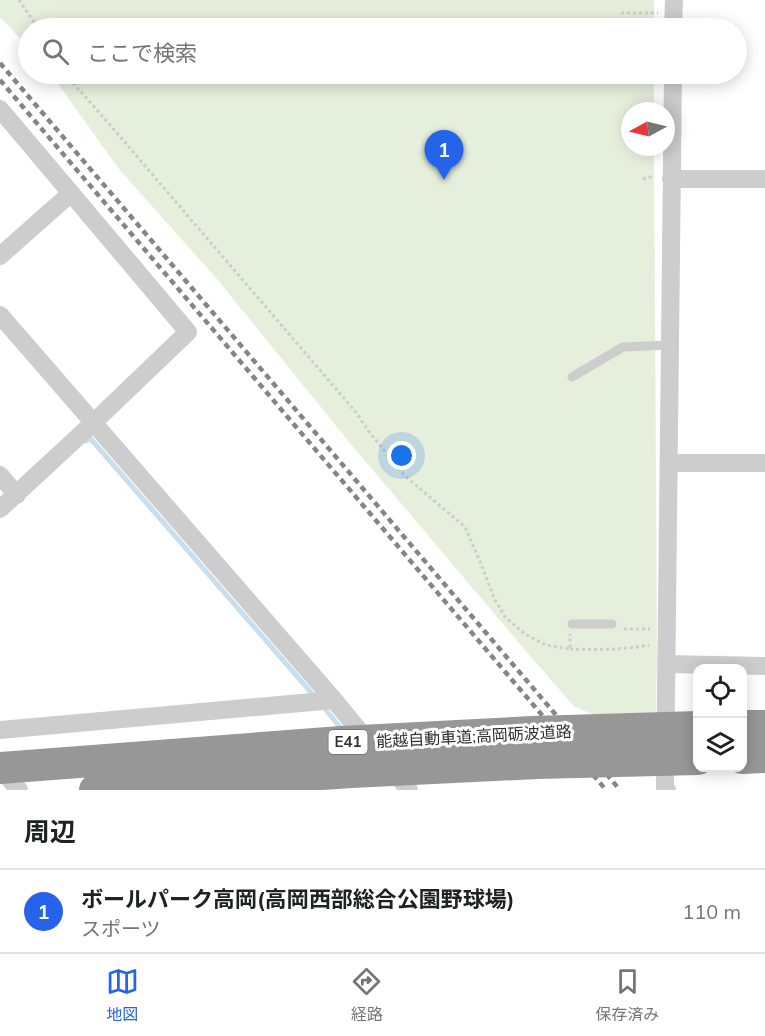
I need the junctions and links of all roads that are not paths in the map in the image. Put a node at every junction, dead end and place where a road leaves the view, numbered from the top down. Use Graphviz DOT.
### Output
graph roads {
  1 [pos="674,0"];
  2 [pos="673,18"];
  3 [pos="672,84"];
  4 [pos="0,109"];
  5 [pos="664,177"];
  6 [pos="765,180"];
  7 [pos="70,194"];
  8 [pos="0,256"];
  9 [pos="0,315"];
  10 [pos="670,345"];
  11 [pos="572,377"];
  12 [pos="93,423"];
  13 [pos="670,463"];
  14 [pos="765,464"];
  15 [pos="0,475"];
  16 [pos="16,495"];
  17 [pos="0,509"];
  18 [pos="572,624"];
  19 [pos="612,624"];
  20 [pos="666,664"];
  21 [pos="765,666"];
  22 [pos="327,701"];
  23 [pos="747,726"];
  24 [pos="765,726"];
  25 [pos="693,727"];
  26 [pos="0,730"];
  27 [pos="765,757"];
  28 [pos="747,758"];
  29 [pos="693,759"];
  30 [pos="0,768"];
  31 [pos="19,790"];
  32 [pos="95,790"];
  33 [pos="409,790"];
  34 [pos="667,790"];
  1 -- 2 [label="street"];
  3 -- 5 [label="street"];
  4 -- 7 [label="street"];
  5 -- 6 [label="street"];
  5 -- 10 [label="street"];
  7 -- 8 [label="street"];
  7 -- 12 [label="street"];
  9 -- 12 [label="street"];
  10 -- 11 [label="lane"];
  10 -- 13 [label="street"];
  12 -- 16 [label="street"];
  12 -- 22 [label="street"];
  13 -- 14 [label="street"];
  13 -- 20 [label="street"];
  15 -- 16 [label="street"];
  16 -- 17 [label="street"];
  18 -- 19 [label="lane"];
  20 -- 21 [label="street"];
  20 -- 34 [label="street"];
  22 -- 26 [label="street"];
  22 -- 33 [label="street"];
  23 -- 24 [label="highway"];
  25 -- 30 [label="highway, 能越自動車道;高岡砺波道路 / E41, bridge"];
  27 -- 28 [label="highway"];
  29 -- 32 [label="highway, 能越自動車道;高岡砺波道路 / E41, bridge"];
  30 -- 31 [label="street"];
}
